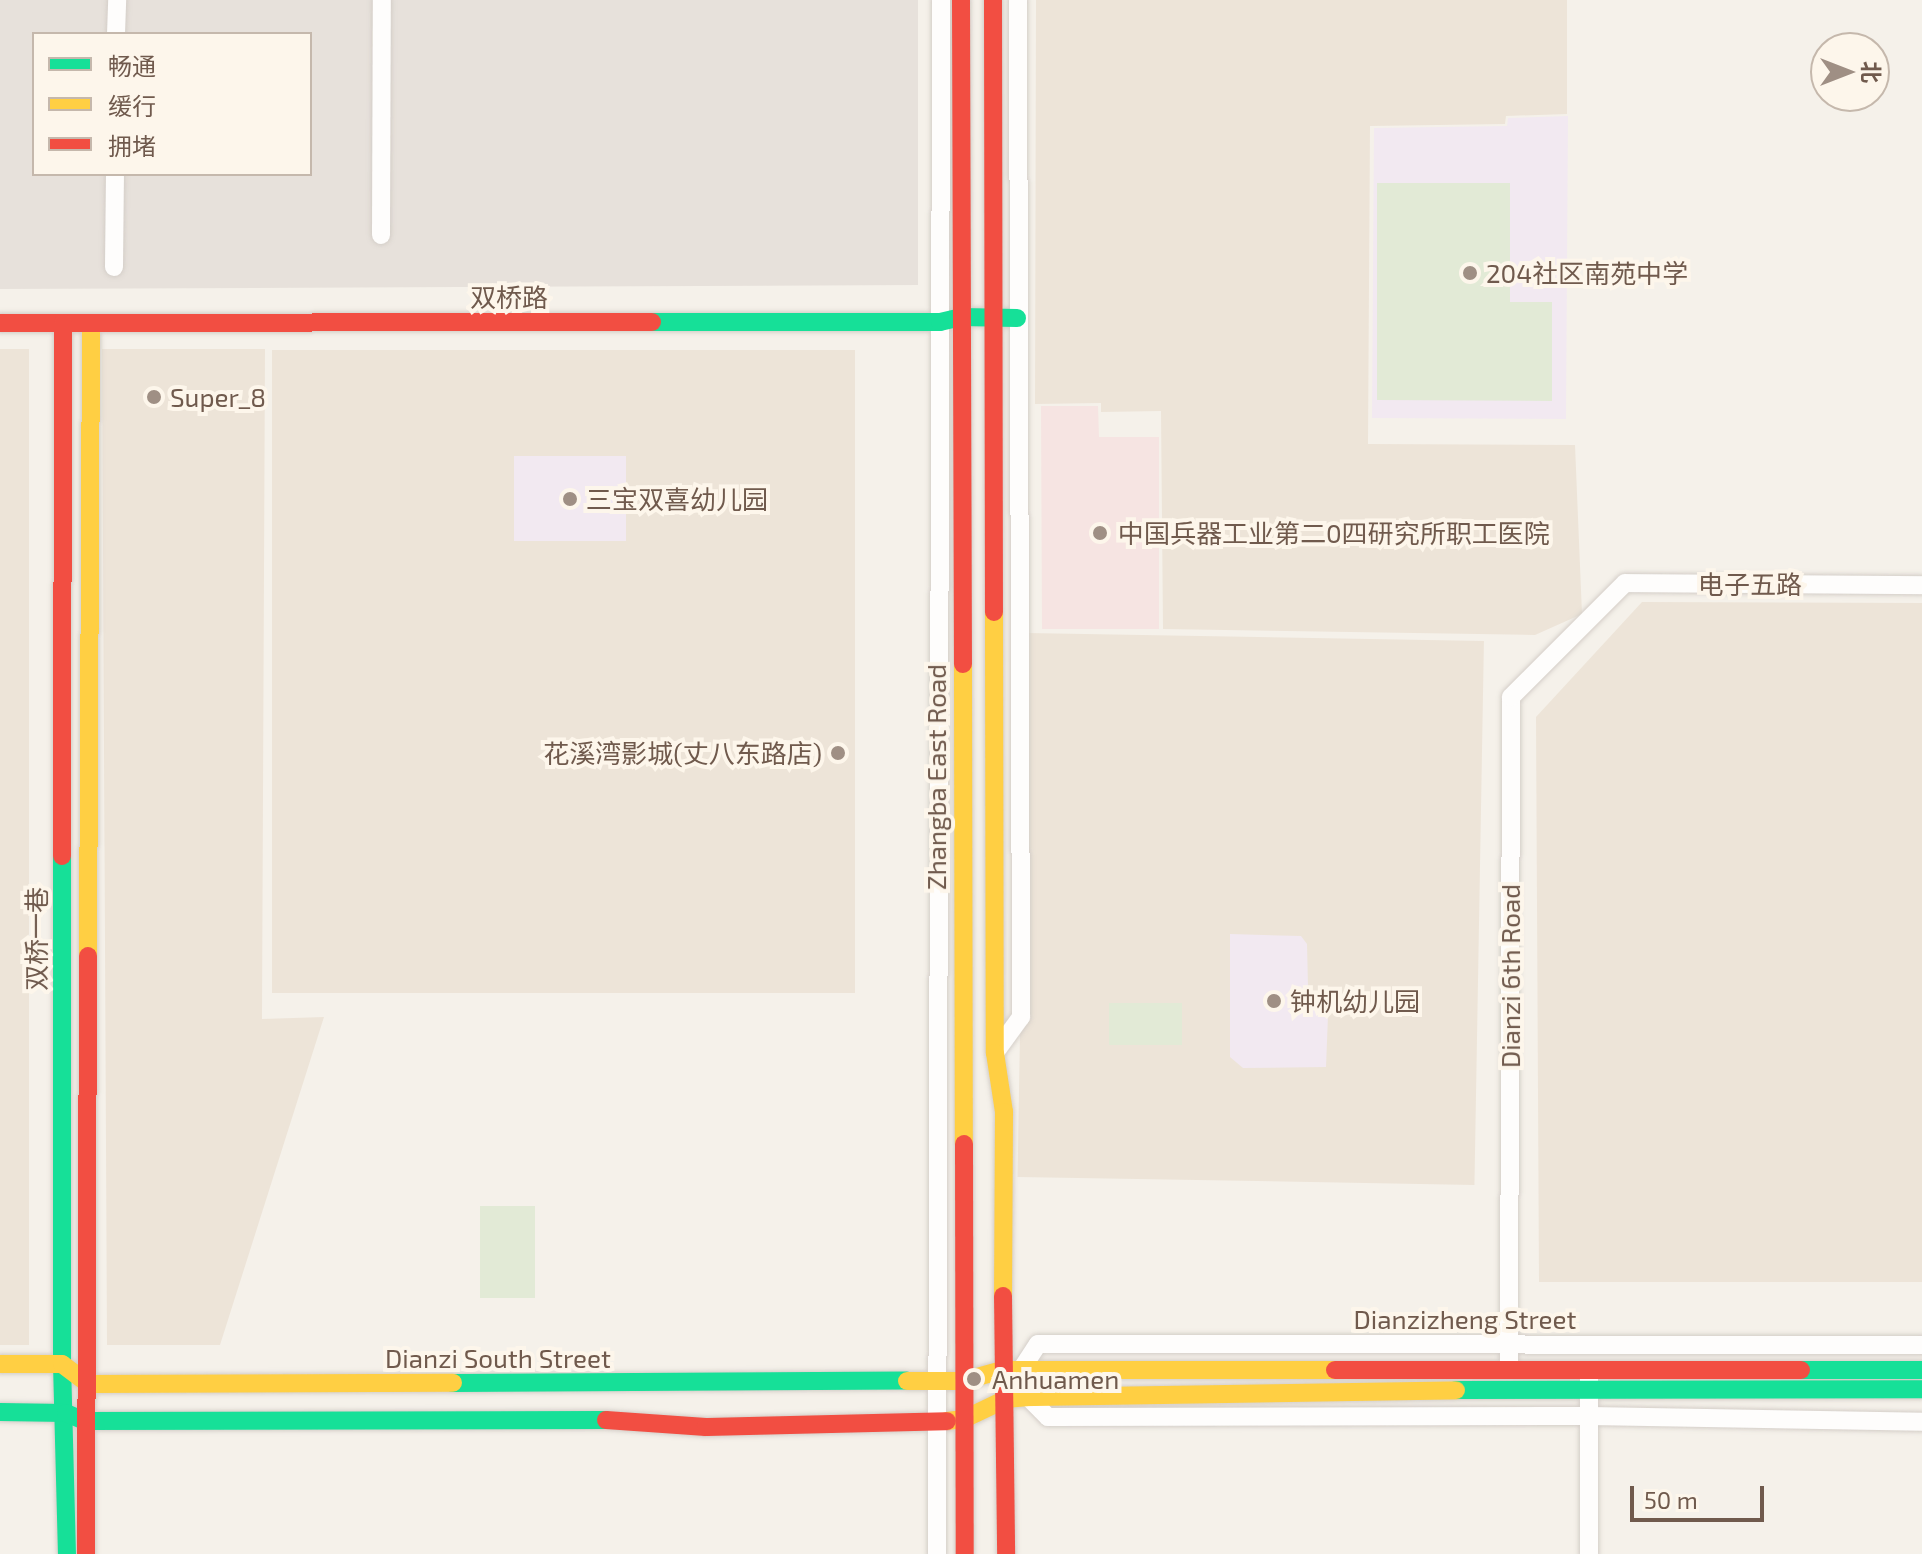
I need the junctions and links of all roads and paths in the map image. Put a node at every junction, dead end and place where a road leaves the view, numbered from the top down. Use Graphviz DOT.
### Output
graph roads {
  1 [pos="117,0"];
  2 [pos="382,0"];
  3 [pos="941,0"];
  4 [pos="961,0"];
  5 [pos="993,0"];
  6 [pos="1018,0"];
  7 [pos="116,32"];
  8 [pos="115,176"];
  9 [pos="381,235"];
  10 [pos="114,267"];
  11 [pos="961,317"];
  12 [pos="993,317"];
  13 [pos="1017,318"];
  14 [pos="940,322"];
  15 [pos="0,323"];
  16 [pos="63,323"];
  17 [pos="91,324"];
  18 [pos="1922,585"];
  19 [pos="1592,616"];
  20 [pos="994,886"];
  21 [pos="1019,886"];
  22 [pos="995,1053"];
  23 [pos="1509,1345"];
  24 [pos="1922,1345"];
  25 [pos="0,1364"];
  26 [pos="62,1364"];
  27 [pos="1509,1369"];
  28 [pos="1011,1370"];
  29 [pos="1922,1370"];
  30 [pos="1589,1379"];
  31 [pos="935,1380"];
  32 [pos="963,1381"];
  33 [pos="89,1384"];
  34 [pos="1922,1389"];
  35 [pos="1028,1397"];
  36 [pos="1006,1399"];
  37 [pos="0,1412"];
  38 [pos="66,1413"];
  39 [pos="1590,1416"];
  40 [pos="964,1419"];
  41 [pos="85,1421"];
  42 [pos="1922,1422"];
  43 [pos="935,1423"];
  44 [pos="67,1554"];
  45 [pos="86,1554"];
  46 [pos="937,1554"];
  47 [pos="965,1554"];
  48 [pos="1006,1554"];
  49 [pos="1589,1554"];
  1 -- 7 [label="street"];
  2 -- 9 [label="street"];
  3 -- 14 [label="street, Zhangba East Road"];
  4 -- 11 [label="main road, Zhangba East Road"];
  5 -- 12 [label="main road"];
  6 -- 13 [label="street"];
  8 -- 10 [label="street"];
  11 -- 12 [label="main road, 双桥路"];
  11 -- 14 [label="main road, 双桥路"];
  11 -- 32 [label="main road, Zhangba East Road"];
  12 -- 13 [label="main road, 双桥路"];
  12 -- 20 [label="main road"];
  13 -- 21 [label="street"];
  14 -- 17 [label="main road, 双桥路"];
  14 -- 31 [label="street, Zhangba East Road"];
  15 -- 16 [label="main road, 双桥路"];
  16 -- 17 [label="main road, 双桥路"];
  16 -- 26 [label="main road, 双桥一巷"];
  17 -- 33 [label="main road, 双桥一巷"];
  18 -- 19 [label="street, 电子五路"];
  19 -- 23 [label="street, Dianzi 6th Road"];
  20 -- 21 [label="street"];
  20 -- 22 [label="main road"];
  21 -- 22 [label="street"];
  22 -- 28 [label="main road"];
  23 -- 24 [label="street, Dianzizheng Street"];
  23 -- 27 [label="street, Dianzi 6th Road"];
  23 -- 28 [label="street, Dianzizheng Street"];
  25 -- 26 [label="main road"];
  26 -- 33 [label="main road"];
  26 -- 38 [label="main road, 双桥一巷"];
  27 -- 28 [label="main road, Dianzizheng Street"];
  27 -- 30 [label="main road, Dianzizheng Street"];
  28 -- 32 [label="main road, Dianzi South Street"];
  28 -- 36 [label="main road"];
  29 -- 30 [label="main road, Dianzizheng Street"];
  30 -- 34 [label="main road, Dianzizheng Street"];
  30 -- 35 [label="main road, Dianzizheng Street"];
  30 -- 39 [label="street"];
  31 -- 32 [label="main road, Dianzi South Street"];
  31 -- 33 [label="main road, Dianzi South Street"];
  31 -- 43 [label="street, Zhangba East Road"];
  32 -- 40 [label="main road, Zhangba East Road"];
  33 -- 41 [label="main road, 双桥一巷"];
  35 -- 36 [label="main road, Dianzizheng Street"];
  35 -- 39 [label="street"];
  36 -- 40 [label="main road, Dianzizheng Street"];
  36 -- 48 [label="main road"];
  37 -- 38 [label="main road"];
  38 -- 41 [label="main road"];
  38 -- 44 [label="main road, 双桥一巷"];
  39 -- 42 [label="street"];
  39 -- 49 [label="street"];
  40 -- 43 [label="main road"];
  40 -- 47 [label="main road, Zhangba East Road"];
  41 -- 43 [label="main road"];
  41 -- 45 [label="main road, 双桥一巷"];
  43 -- 46 [label="street, Zhangba East Road"];
}
